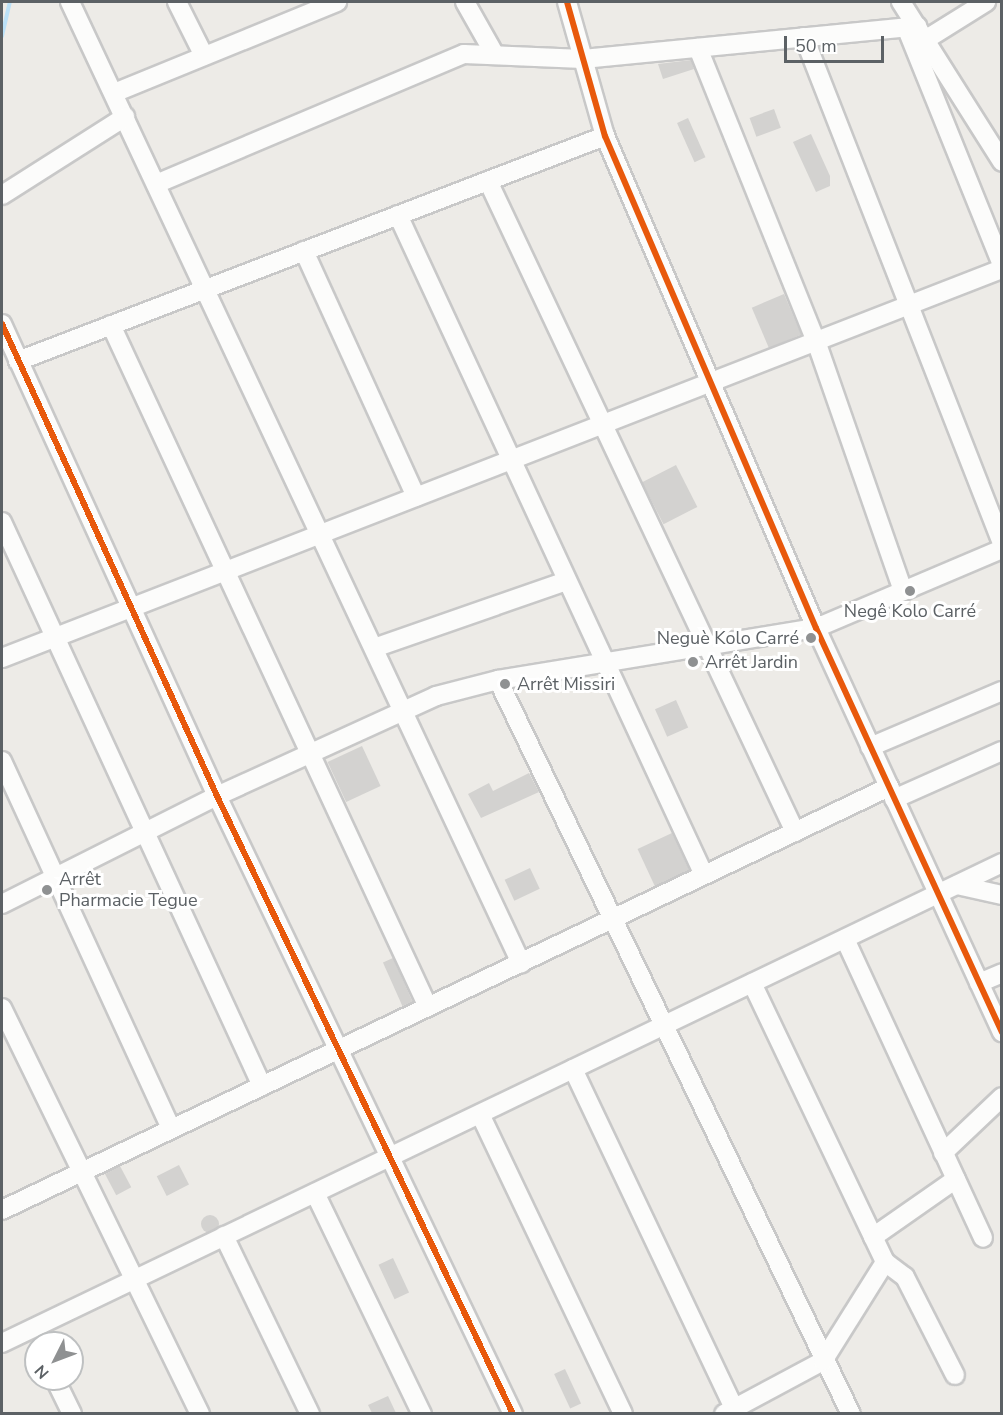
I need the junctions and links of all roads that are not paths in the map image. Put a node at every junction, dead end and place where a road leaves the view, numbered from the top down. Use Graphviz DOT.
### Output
graph roads {
  1 [pos="70,2"];
  2 [pos="177,2"];
  3 [pos="337,2"];
  4 [pos="465,2"];
  5 [pos="567,2"];
  6 [pos="901,2"];
  7 [pos="986,2"];
  8 [pos="916,31"];
  9 [pos="804,37"];
  10 [pos="698,48"];
  11 [pos="495,55"];
  12 [pos="204,56"];
  13 [pos="583,59"];
  14 [pos="114,93"];
  15 [pos="125,117"];
  16 [pos="605,136"];
  17 [pos="996,140"];
  18 [pos="1002,162"];
  19 [pos="488,181"];
  20 [pos="156,184"];
  21 [pos="2,195"];
  22 [pos="398,215"];
  23 [pos="304,251"];
  24 [pos="1002,267"];
  25 [pos="205,289"];
  26 [pos="905,307"];
  27 [pos="2,324"];
  28 [pos="111,325"];
  29 [pos="816,341"];
  30 [pos="18,361"];
  31 [pos="711,383"];
  32 [pos="602,425"];
  33 [pos="510,461"];
  34 [pos="416,497"];
  35 [pos="2,522"];
  36 [pos="321,534"];
  37 [pos="1002,543"];
  38 [pos="1002,549"];
  39 [pos="225,571"];
  40 [pos="563,582"];
  41 [pos="903,591"];
  42 [pos="132,608"];
  43 [pos="816,628"];
  44 [pos="55,638"];
  45 [pos="707,646"];
  46 [pos="374,648"];
  47 [pos="2,658"];
  48 [pos="602,663"];
  49 [pos="498,680"];
  50 [pos="1002,691"];
  51 [pos="404,713"];
  52 [pos="870,747"];
  53 [pos="1002,751"];
  54 [pos="311,756"];
  55 [pos="2,761"];
  56 [pos="892,793"];
  57 [pos="217,796"];
  58 [pos="145,832"];
  59 [pos="795,832"];
  60 [pos="1002,863"];
  61 [pos="704,875"];
  62 [pos="55,877"];
  63 [pos="957,885"];
  64 [pos="938,894"];
  65 [pos="1002,895"];
  66 [pos="2,904"];
  67 [pos="612,919"];
  68 [pos="844,939"];
  69 [pos="521,963"];
  70 [pos="1002,973"];
  71 [pos="752,983"];
  72 [pos="979,983"];
  73 [pos="428,1007"];
  74 [pos="2,1008"];
  75 [pos="663,1026"];
  76 [pos="1002,1032"];
  77 [pos="339,1049"];
  78 [pos="573,1069"];
  79 [pos="262,1086"];
  80 [pos="1002,1097"];
  81 [pos="480,1114"];
  82 [pos="171,1129"];
  83 [pos="943,1153"];
  84 [pos="390,1157"];
  85 [pos="82,1172"];
  86 [pos="956,1179"];
  87 [pos="315,1193"];
  88 [pos="2,1210"];
  89 [pos="224,1236"];
  90 [pos="873,1237"];
  91 [pos="983,1238"];
  92 [pos="885,1262"];
  93 [pos="134,1279"];
  94 [pos="43,1331"];
  95 [pos="24,1338"];
  96 [pos="2,1343"];
  97 [pos="824,1360"];
  98 [pos="955,1375"];
  99 [pos="61,1391"];
  100 [pos="732,1412"];
  101 [pos="72,1413"];
  102 [pos="200,1413"];
  103 [pos="310,1413"];
  104 [pos="422,1413"];
  105 [pos="513,1413"];
  106 [pos="623,1413"];
  107 [pos="851,1413"];
  1 -- 14 [label="street"];
  2 -- 12 [label="street"];
  3 -- 12 [label="street"];
  4 -- 11 [label="street"];
  5 -- 13 [label="street"];
  6 -- 8 [label="street"];
  7 -- 8 [label="street"];
  8 -- 9 [label="street"];
  8 -- 17 [label="street"];
  8 -- 24 [label="street"];
  9 -- 10 [label="street"];
  9 -- 26 [label="street"];
  10 -- 13 [label="street"];
  10 -- 29 [label="street"];
  11 -- 13 [label="street"];
  11 -- 20 [label="street"];
  12 -- 14 [label="street"];
  13 -- 16 [label="street"];
  14 -- 15 [label="street"];
  15 -- 20 [label="street"];
  15 -- 21 [label="street"];
  16 -- 19 [label="street"];
  16 -- 31 [label="street"];
  17 -- 18 [label="street"];
  19 -- 22 [label="street"];
  19 -- 32 [label="street"];
  20 -- 25 [label="street"];
  22 -- 23 [label="street"];
  22 -- 33 [label="street"];
  23 -- 25 [label="street"];
  23 -- 34 [label="street"];
  24 -- 26 [label="street"];
  25 -- 28 [label="street"];
  25 -- 36 [label="street"];
  26 -- 29 [label="street"];
  26 -- 37 [label="street"];
  27 -- 30 [label="street"];
  28 -- 30 [label="street"];
  28 -- 39 [label="street"];
  29 -- 31 [label="street"];
  29 -- 41 [label="street"];
  30 -- 42 [label="street"];
  31 -- 32 [label="street"];
  31 -- 43 [label="street"];
  32 -- 33 [label="street"];
  32 -- 45 [label="street"];
  33 -- 34 [label="street"];
  33 -- 40 [label="street"];
  34 -- 36 [label="street"];
  35 -- 44 [label="street"];
  36 -- 39 [label="street"];
  36 -- 46 [label="street"];
  38 -- 41 [label="street"];
  39 -- 42 [label="street"];
  39 -- 54 [label="street"];
  40 -- 46 [label="street"];
  40 -- 48 [label="street"];
  41 -- 43 [label="street"];
  42 -- 44 [label="street"];
  42 -- 57 [label="street"];
  43 -- 45 [label="street"];
  43 -- 52 [label="street"];
  44 -- 47 [label="street"];
  44 -- 58 [label="street"];
  45 -- 48 [label="street"];
  45 -- 59 [label="street"];
  46 -- 51 [label="street"];
  48 -- 49 [label="street"];
  48 -- 61 [label="street"];
  49 -- 51 [label="street"];
  49 -- 67 [label="street"];
  50 -- 52 [label="street"];
  51 -- 54 [label="street"];
  51 -- 69 [label="street"];
  52 -- 56 [label="street"];
  53 -- 56 [label="street"];
  54 -- 57 [label="street"];
  54 -- 73 [label="street"];
  55 -- 62 [label="street"];
  56 -- 59 [label="street"];
  56 -- 64 [label="street"];
  57 -- 58 [label="street"];
  57 -- 77 [label="street"];
  58 -- 62 [label="street"];
  58 -- 79 [label="street"];
  59 -- 61 [label="street"];
  60 -- 63 [label="street"];
  61 -- 67 [label="street"];
  62 -- 66 [label="street"];
  62 -- 82 [label="street"];
  63 -- 64 [label="street"];
  63 -- 65 [label="street"];
  64 -- 68 [label="street"];
  64 -- 72 [label="street"];
  67 -- 69 [label="street"];
  67 -- 75 [label="street"];
  68 -- 71 [label="street"];
  68 -- 83 [label="street"];
  69 -- 73 [label="street"];
  70 -- 72 [label="street"];
  71 -- 75 [label="street"];
  71 -- 90 [label="street"];
  72 -- 76 [label="street"];
  73 -- 77 [label="street"];
  74 -- 85 [label="street"];
  75 -- 78 [label="street"];
  75 -- 97 [label="street"];
  77 -- 79 [label="street"];
  77 -- 84 [label="street"];
  78 -- 81 [label="street"];
  78 -- 100 [label="street"];
  79 -- 82 [label="street"];
  80 -- 83 [label="street"];
  81 -- 84 [label="street"];
  81 -- 106 [label="street"];
  82 -- 85 [label="street"];
  83 -- 86 [label="street"];
  84 -- 87 [label="street"];
  84 -- 105 [label="street"];
  85 -- 88 [label="street"];
  85 -- 93 [label="street"];
  86 -- 90 [label="street"];
  86 -- 91 [label="street"];
  87 -- 89 [label="street"];
  87 -- 104 [label="street"];
  89 -- 93 [label="street"];
  89 -- 103 [label="street"];
  90 -- 92 [label="street"];
  92 -- 97 [label="street"];
  92 -- 98 [label="street"];
  93 -- 94 [label="street"];
  93 -- 102 [label="street"];
  95 -- 96 [label="street"];
  97 -- 100 [label="street"];
  97 -- 107 [label="street"];
  99 -- 101 [label="street"];
}
